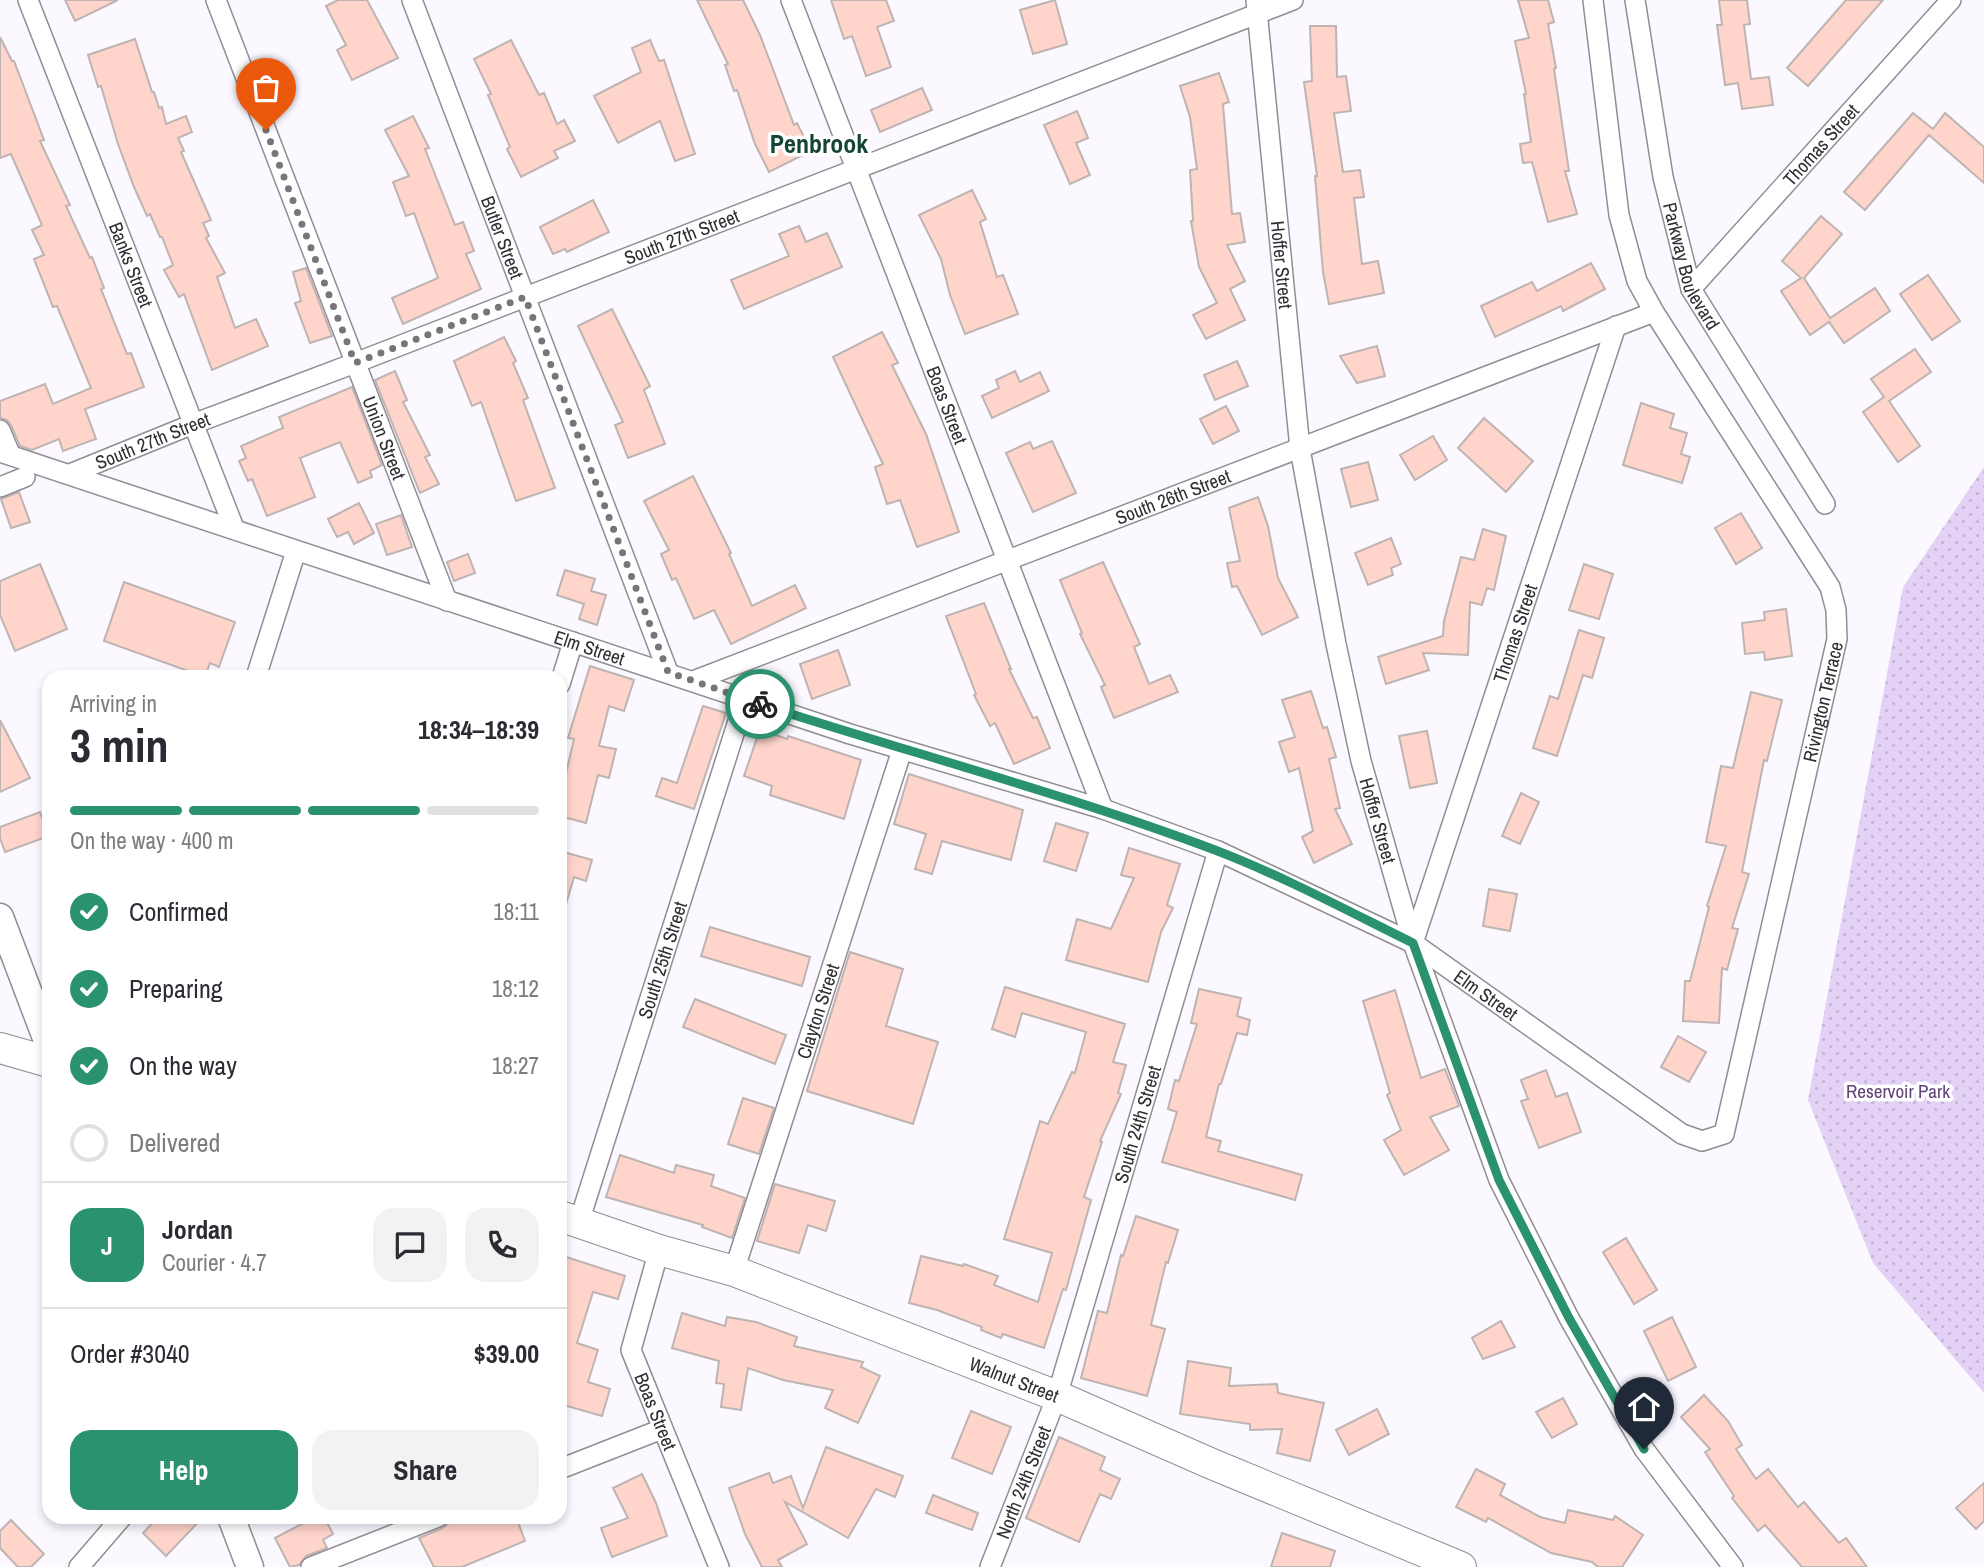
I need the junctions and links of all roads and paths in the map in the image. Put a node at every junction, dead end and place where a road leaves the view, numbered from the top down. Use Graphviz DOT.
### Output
graph roads {
  1 [pos="28,0"];
  2 [pos="216,0"];
  3 [pos="412,0"];
  4 [pos="791,0"];
  5 [pos="1293,0"];
  6 [pos="1593,0"];
  7 [pos="1636,0"];
  8 [pos="1951,0"];
  9 [pos="1257,7"];
  10 [pos="856,169"];
  11 [pos="1691,289"];
  12 [pos="525,297"];
  13 [pos="1654,312"];
  14 [pos="1616,326"];
  15 [pos="355,363"];
  16 [pos="193,424"];
  17 [pos="0,430"];
  18 [pos="1300,449"];
  19 [pos="5,453"];
  20 [pos="70,474"];
  21 [pos="25,477"];
  22 [pos="0,487"];
  23 [pos="1825,503"];
  24 [pos="234,528"];
  25 [pos="296,551"];
  26 [pos="1007,561"];
  27 [pos="447,601"];
  28 [pos="573,642"];
  29 [pos="258,670"];
  30 [pos="564,670"];
  31 [pos="668,672"];
  32 [pos="693,681"];
  33 [pos="745,699"];
  34 [pos="902,750"];
  35 [pos="1102,809"];
  36 [pos="1218,851"];
  37 [pos="0,916"];
  38 [pos="1413,943"];
  39 [pos="42,1027"];
  40 [pos="0,1048"];
  41 [pos="42,1060"];
  42 [pos="1724,1134"];
  43 [pos="569,1219"];
  44 [pos="659,1250"];
  45 [pos="734,1271"];
  46 [pos="1057,1396"];
  47 [pos="662,1429"];
  48 [pos="567,1466"];
  49 [pos="116,1524"];
  50 [pos="234,1524"];
  51 [pos="420,1524"];
  52 [pos="79,1567"];
  53 [pos="250,1567"];
  54 [pos="311,1567"];
  55 [pos="719,1567"];
  56 [pos="990,1567"];
  57 [pos="1461,1567"];
  58 [pos="1733,1567"];
  1 -- 16 [label="street, Banks Street"];
  2 -- 15 [label="street, Union Street"];
  3 -- 12 [label="street, Butler Street"];
  4 -- 10 [label="street, Boas Street"];
  5 -- 9 [label="street, South 27th Street"];
  6 -- 13 [label="street"];
  7 -- 11 [label="street, Parkway Boulevard"];
  8 -- 11 [label="street, Thomas Street"];
  9 -- 10 [label="street, South 27th Street"];
  9 -- 18 [label="street, Hoffer Street"];
  10 -- 12 [label="street, South 27th Street"];
  10 -- 26 [label="street, Boas Street"];
  11 -- 23 [label="street, Parkway Boulevard"];
  12 -- 15 [label="street, South 27th Street"];
  12 -- 31 [label="street, Butler Street"];
  13 -- 14 [label="street, South 26th Street"];
  13 -- 42 [label="street, Rivington Terrace"];
  14 -- 18 [label="street, South 26th Street"];
  14 -- 38 [label="street, Thomas Street"];
  15 -- 16 [label="street, South 27th Street"];
  15 -- 27 [label="street, Union Street"];
  16 -- 20 [label="street, South 27th Street"];
  16 -- 24 [label="street, Banks Street"];
  17 -- 19 [label="street"];
  18 -- 26 [label="street, South 26th Street"];
  18 -- 38 [label="street, Hoffer Street"];
  19 -- 20 [label="street, Elm Street"];
  20 -- 24 [label="street, Elm Street"];
  21 -- 22 [label="street"];
  24 -- 25 [label="street, Elm Street"];
  25 -- 27 [label="street, Elm Street"];
  25 -- 29 [label="street"];
  26 -- 32 [label="street, South 26th Street"];
  26 -- 35 [label="street, Boas Street"];
  27 -- 28 [label="street, Elm Street"];
  28 -- 30 [label="street"];
  28 -- 31 [label="street, Elm Street"];
  31 -- 32 [label="street, Elm Street"];
  32 -- 33 [label="street, Elm Street"];
  33 -- 34 [label="street, Elm Street"];
  33 -- 43 [label="street, South 25th Street"];
  34 -- 35 [label="street, Elm Street"];
  34 -- 45 [label="street, Clayton Street"];
  35 -- 36 [label="street, Elm Street"];
  36 -- 38 [label="street, Elm Street"];
  36 -- 46 [label="street, South 24th Street"];
  37 -- 39 [label="main road"];
  38 -- 42 [label="street, Elm Street"];
  38 -- 58 [label="street, Hoffer Street"];
  40 -- 41 [label="main road"];
  43 -- 44 [label="main road, Walnut Street"];
  44 -- 45 [label="main road, Walnut Street"];
  44 -- 47 [label="street, Boas Street"];
  45 -- 46 [label="main road, Walnut Street"];
  46 -- 56 [label="street, North 24th Street"];
  46 -- 57 [label="main road, Walnut Street"];
  47 -- 48 [label="street"];
  47 -- 55 [label="street, Boas Street"];
  49 -- 52 [label="street"];
  50 -- 53 [label="main road"];
  51 -- 54 [label="street"];
}
